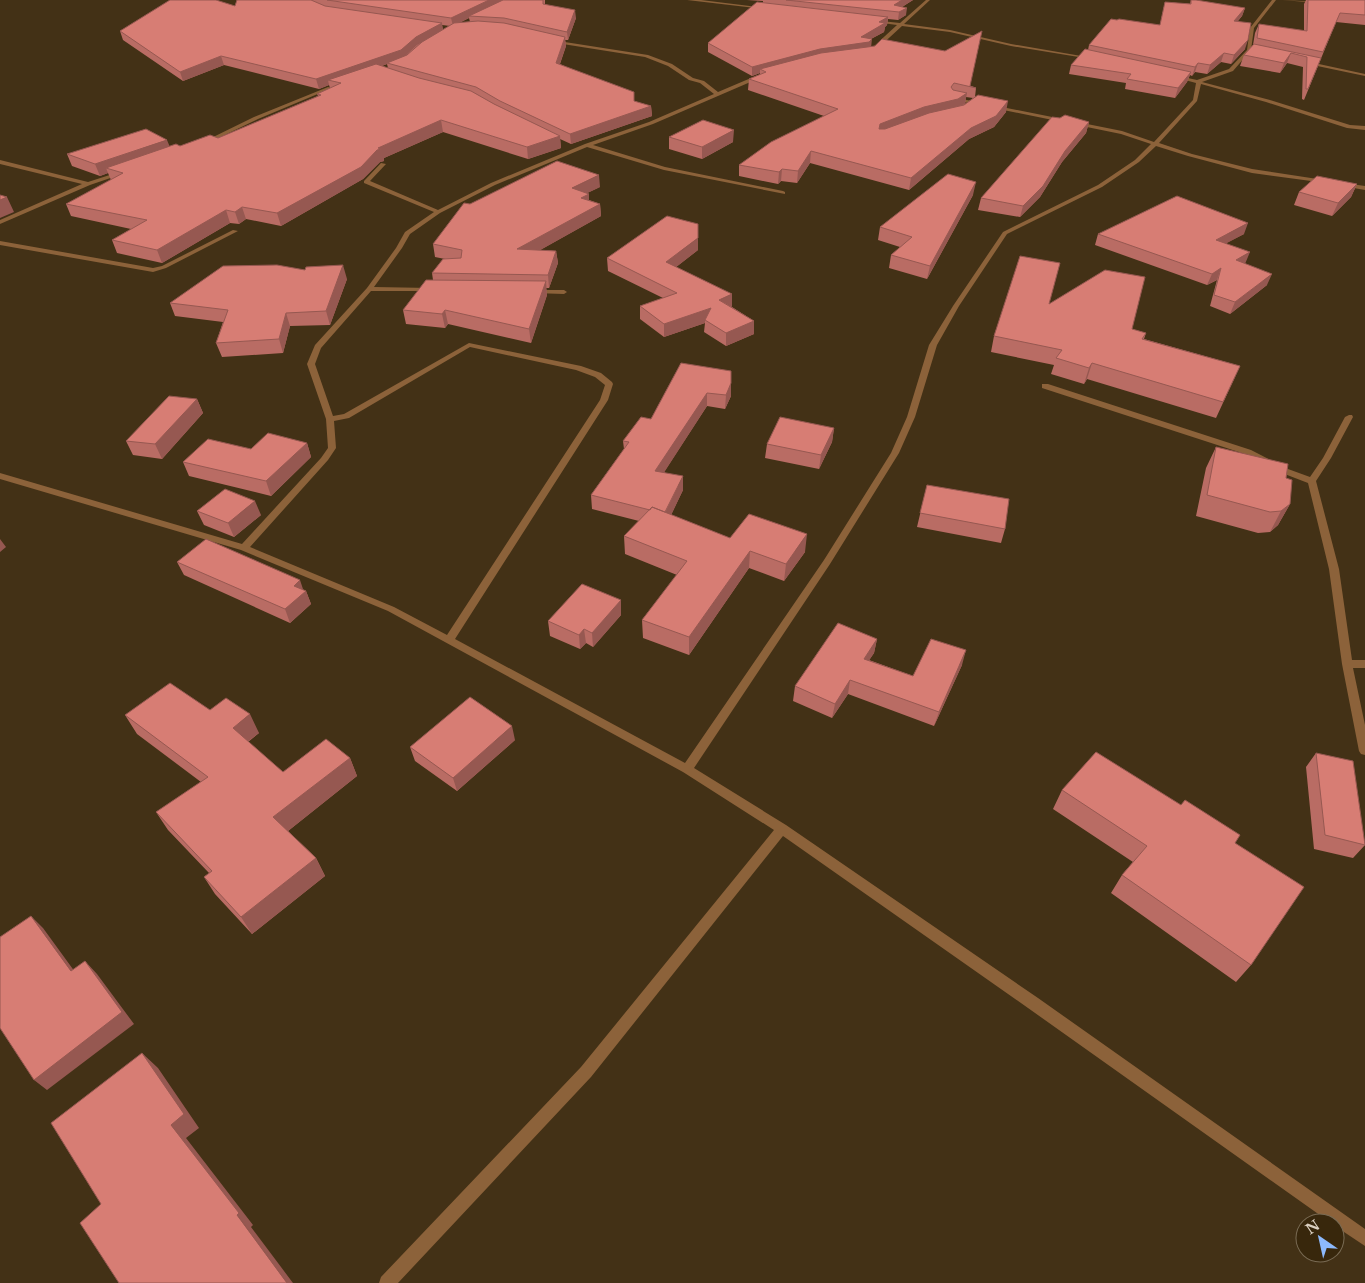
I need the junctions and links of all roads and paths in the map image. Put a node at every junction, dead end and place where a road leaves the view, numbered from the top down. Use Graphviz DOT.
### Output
graph roads {
  1 [pos="689,0"];
  2 [pos="928,0"];
  3 [pos="1274,0"];
  4 [pos="1284,0"];
  5 [pos="1321,2"];
  6 [pos="775,10"];
  7 [pos="863,19"];
  8 [pos="902,24"];
  9 [pos="549,40"];
  10 [pos="1249,50"];
  11 [pos="1258,52"];
  12 [pos="871,53"];
  13 [pos="1100,60"];
  14 [pos="1297,60"];
  15 [pos="770,74"];
  16 [pos="1166,74"];
  17 [pos="1365,75"];
  18 [pos="1199,81"];
  19 [pos="340,84"];
  20 [pos="719,95"];
  21 [pos="953,98"];
  22 [pos="974,102"];
  23 [pos="966,107"];
  24 [pos="281,112"];
  25 [pos="1365,128"];
  26 [pos="1156,143"];
  27 [pos="587,144"];
  28 [pos="566,146"];
  29 [pos="574,150"];
  30 [pos="0,162"];
  31 [pos="383,164"];
  32 [pos="130,171"];
  33 [pos="1328,183"];
  34 [pos="1337,184"];
  35 [pos="90,185"];
  36 [pos="1365,188"];
  37 [pos="783,194"];
  38 [pos="438,212"];
  39 [pos="0,222"];
  40 [pos="235,231"];
  41 [pos="0,243"];
  42 [pos="369,289"];
  43 [pos="436,290"];
  44 [pos="531,292"];
  45 [pos="564,292"];
  46 [pos="1045,386"];
  47 [pos="1349,417"];
  48 [pos="330,418"];
  49 [pos="0,476"];
  50 [pos="1312,481"];
  51 [pos="244,548"];
  52 [pos="450,639"];
  53 [pos="1347,664"];
  54 [pos="1365,664"];
  55 [pos="1365,751"];
  56 [pos="687,768"];
  57 [pos="782,829"];
  58 [pos="1365,1238"];
  59 [pos="387,1283"];
  1 -- 6 [label="street"];
  2 -- 8 [label="street"];
  3 -- 10 [label="street"];
  4 -- 5 [label="street"];
  7 -- 8 [label="street"];
  8 -- 12 [label="street"];
  8 -- 13 [label="street"];
  9 -- 20 [label="street"];
  10 -- 11 [label="street"];
  10 -- 18 [label="street"];
  14 -- 17 [label="street"];
  15 -- 20 [label="street"];
  16 -- 18 [label="street"];
  18 -- 25 [label="street"];
  18 -- 26 [label="street"];
  19 -- 24 [label="street"];
  20 -- 27 [label="street"];
  21 -- 22 [label="street"];
  22 -- 23 [label="street"];
  22 -- 26 [label="street"];
  26 -- 33 [label="street"];
  26 -- 56 [label="street"];
  27 -- 29 [label="street"];
  27 -- 37 [label="street"];
  28 -- 29 [label="street"];
  29 -- 38 [label="street"];
  30 -- 35 [label="street"];
  31 -- 38 [label="street"];
  32 -- 35 [label="street"];
  34 -- 36 [label="street"];
  35 -- 39 [label="street"];
  38 -- 42 [label="street"];
  40 -- 41 [label="street"];
  42 -- 43 [label="street"];
  42 -- 48 [label="street"];
  44 -- 45 [label="street"];
  46 -- 50 [label="street"];
  47 -- 50 [label="street"];
  48 -- 51 [label="street"];
  48 -- 52 [label="street"];
  49 -- 51 [label="street"];
  50 -- 53 [label="street"];
  51 -- 52 [label="street"];
  52 -- 56 [label="street"];
  53 -- 54 [label="street"];
  53 -- 55 [label="street"];
  56 -- 57 [label="street"];
  57 -- 58 [label="street"];
  57 -- 59 [label="street"];
}
